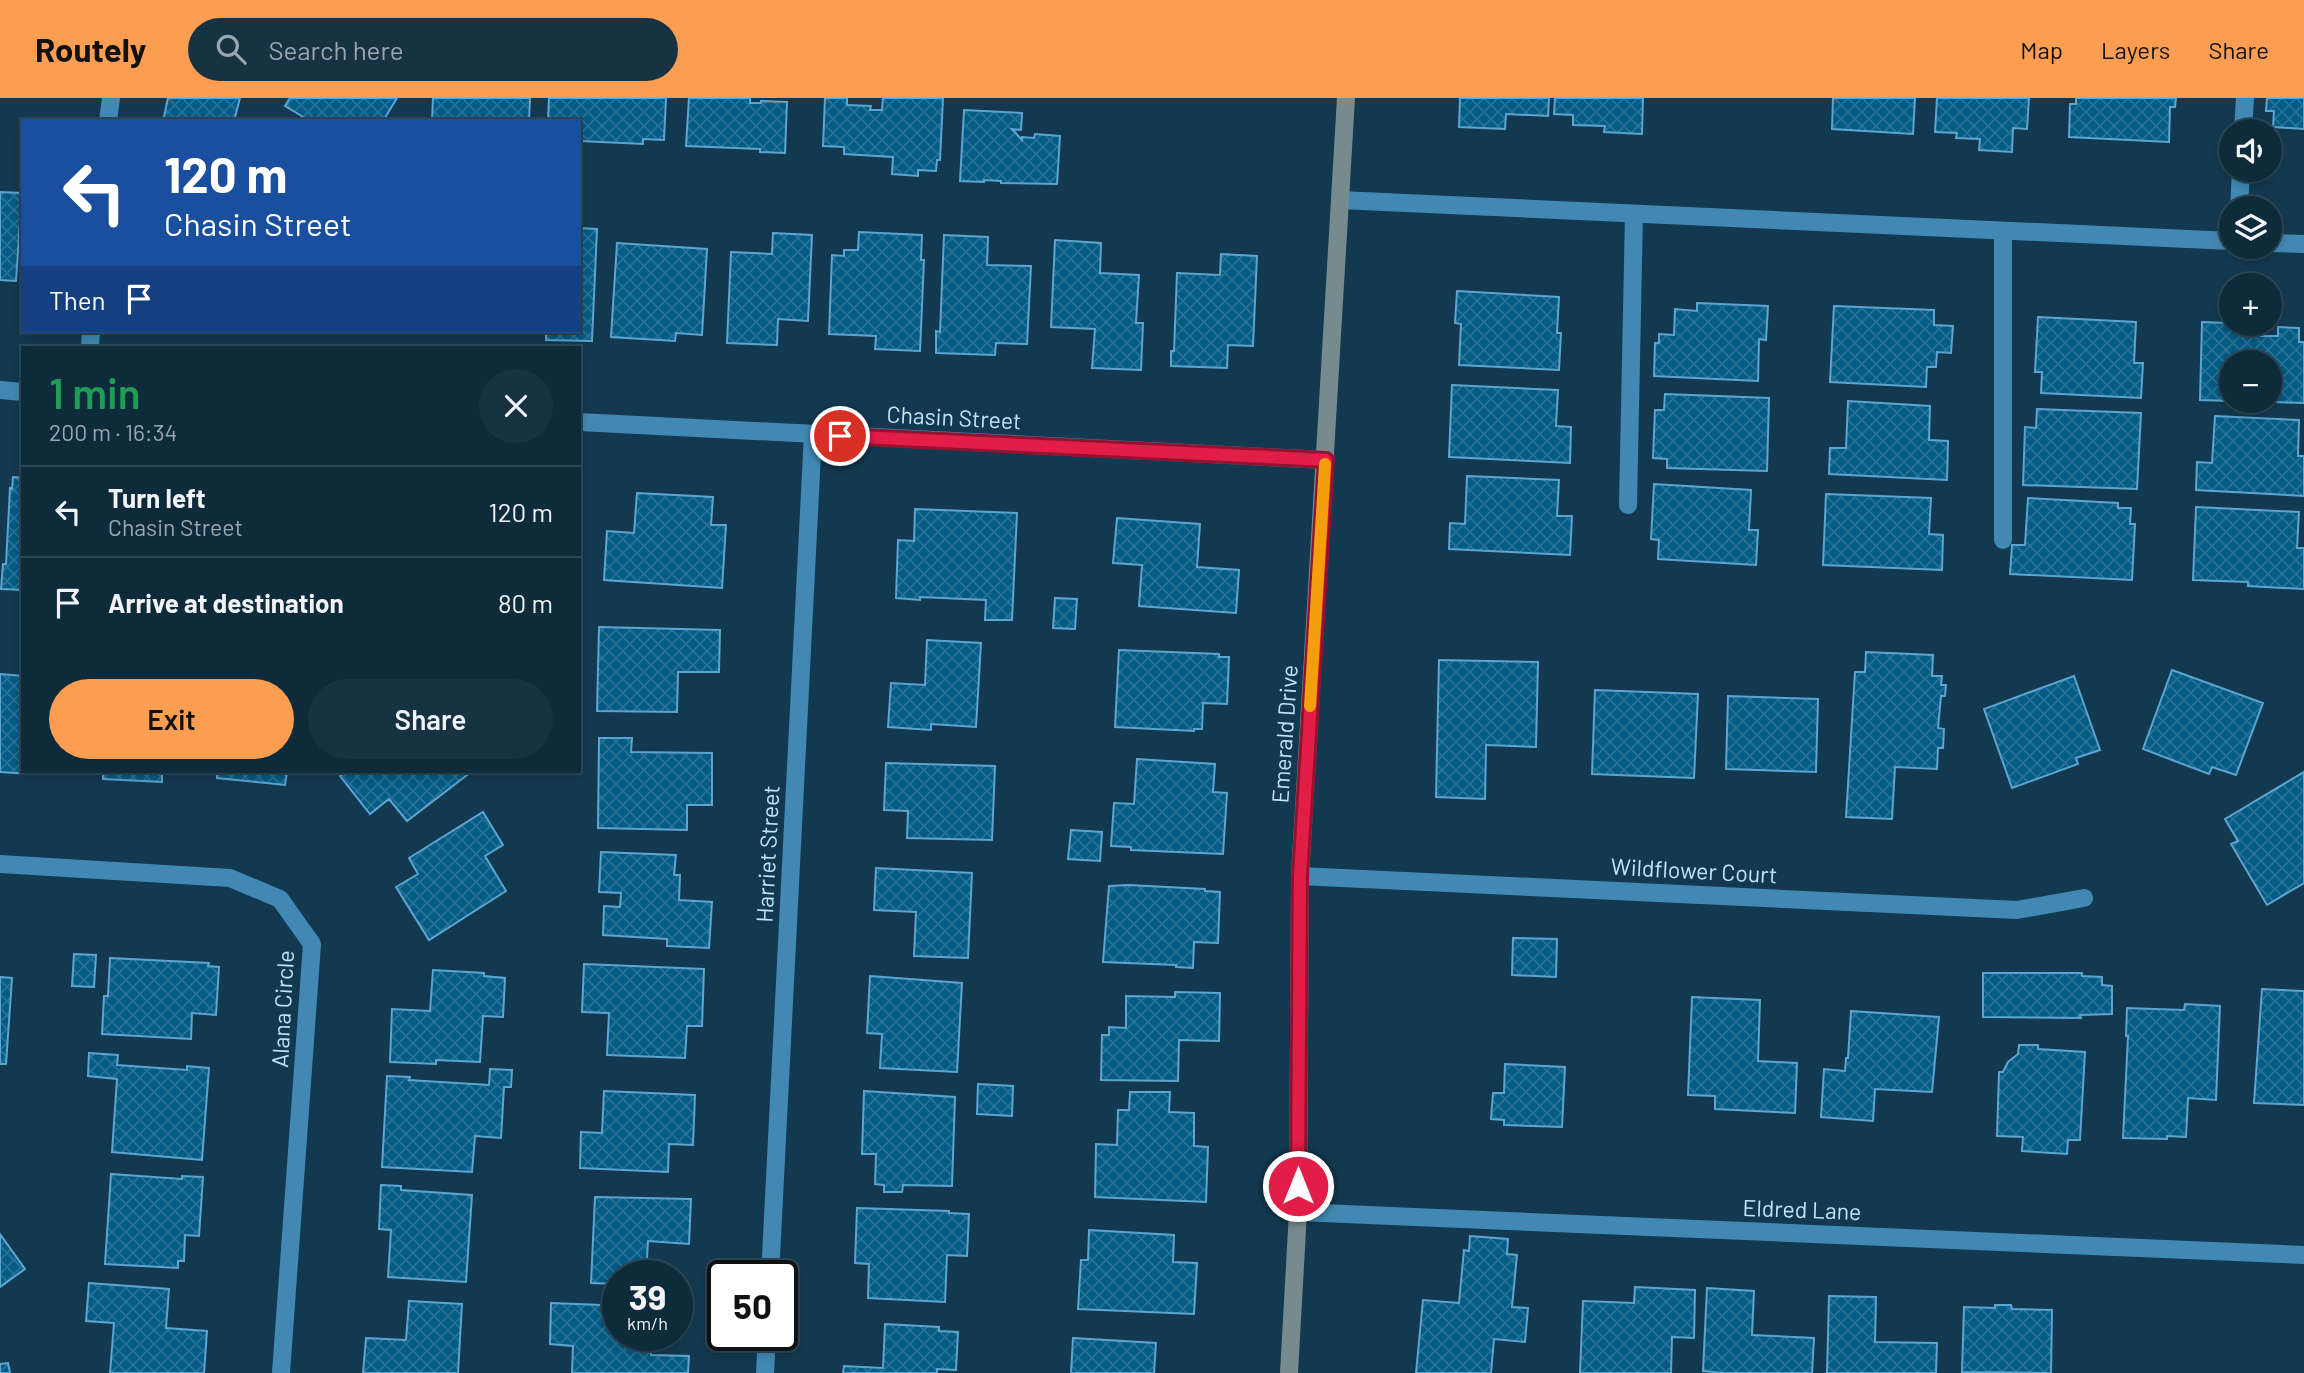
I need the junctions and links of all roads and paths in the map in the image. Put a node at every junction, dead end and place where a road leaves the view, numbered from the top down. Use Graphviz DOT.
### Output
graph roads {
  1 [pos="111,98"];
  2 [pos="1346,98"];
  3 [pos="2245,98"];
  4 [pos="108,119"];
  5 [pos="2244,119"];
  6 [pos="1340,200"];
  7 [pos="1634,214"];
  8 [pos="2003,230"];
  9 [pos="2219,240"];
  10 [pos="2282,243"];
  11 [pos="2304,244"];
  12 [pos="0,390"];
  13 [pos="21,392"];
  14 [pos="581,422"];
  15 [pos="813,435"];
  16 [pos="1326,460"];
  17 [pos="1629,505"];
  18 [pos="2003,540"];
  19 [pos="0,864"];
  20 [pos="1300,876"];
  21 [pos="2084,898"];
  22 [pos="1298,1212"];
  23 [pos="2304,1255"];
  24 [pos="771,1260"];
  25 [pos="766,1351"];
  26 [pos="281,1373"];
  27 [pos="765,1373"];
  28 [pos="1289,1373"];
  1 -- 4 [label="street"];
  2 -- 6 [label="main road, Emerald Drive"];
  3 -- 5 [label="street"];
  6 -- 7 [label="street"];
  6 -- 16 [label="main road, Emerald Drive"];
  7 -- 8 [label="street"];
  7 -- 17 [label="street"];
  8 -- 9 [label="street"];
  8 -- 18 [label="street"];
  10 -- 11 [label="street"];
  12 -- 13 [label="street"];
  14 -- 15 [label="street, Chasin Street"];
  15 -- 16 [label="street, Chasin Street"];
  15 -- 24 [label="street, Harriet Street"];
  16 -- 20 [label="main road, Emerald Drive"];
  19 -- 26 [label="street, Alana Circle"];
  20 -- 21 [label="street, Wildflower Court"];
  20 -- 22 [label="main road, Emerald Drive"];
  22 -- 23 [label="street, Eldred Lane"];
  22 -- 28 [label="main road, Emerald Drive"];
  25 -- 27 [label="street"];
}
